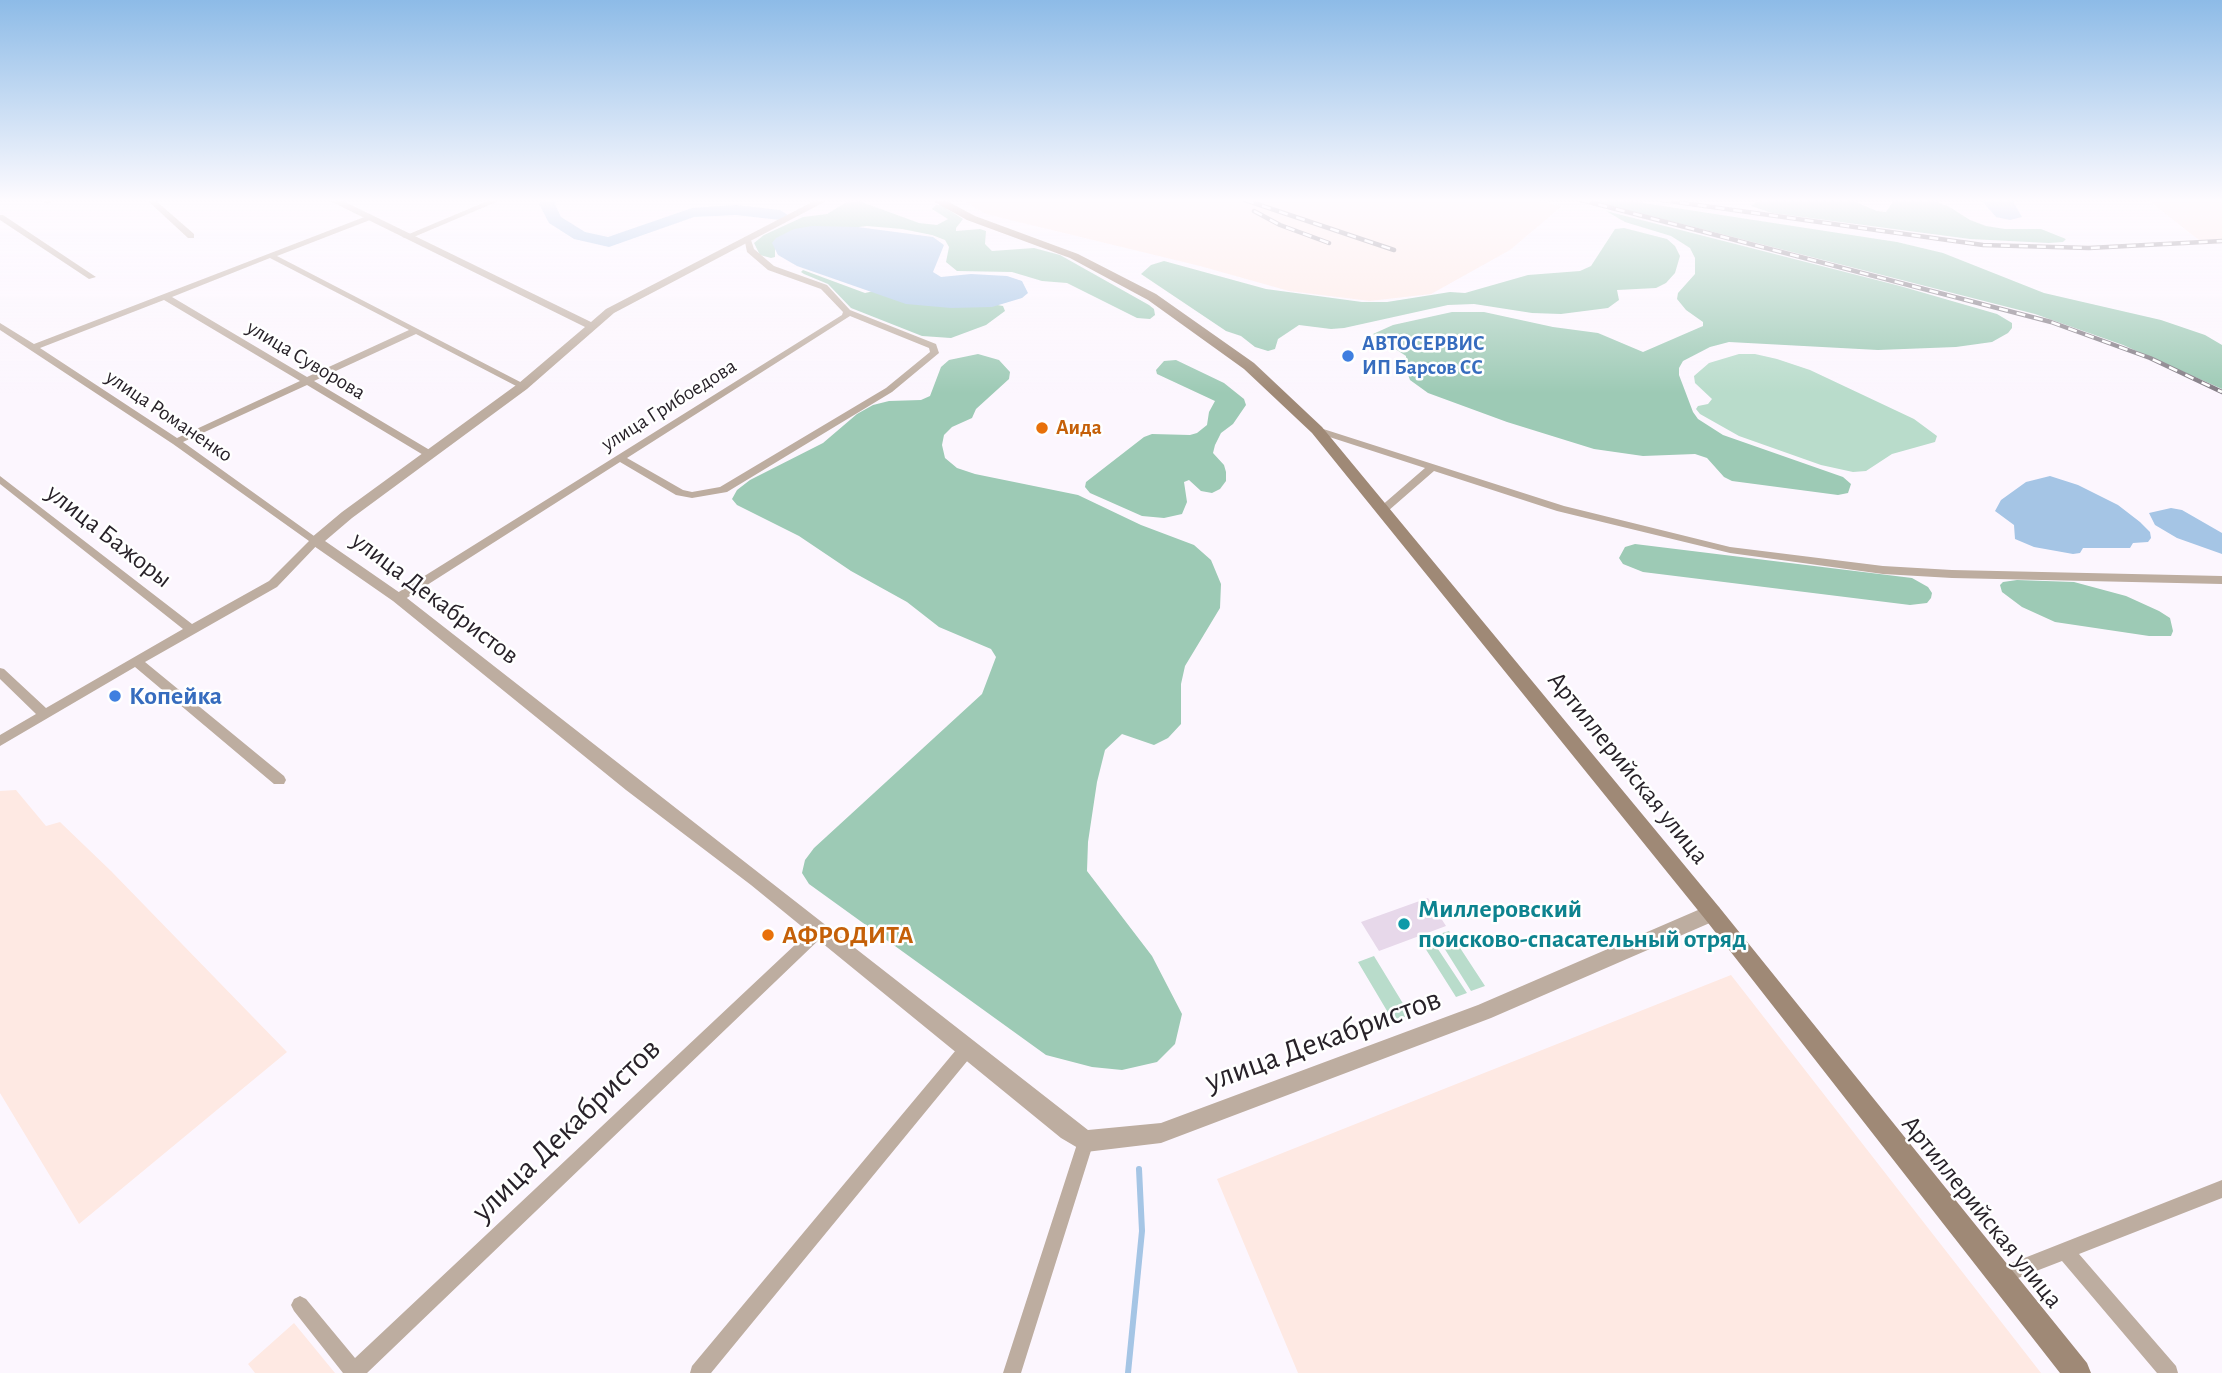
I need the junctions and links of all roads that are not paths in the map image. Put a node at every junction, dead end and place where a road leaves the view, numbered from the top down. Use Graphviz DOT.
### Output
graph roads {
  1 [pos="72,264"];
  2 [pos="251,264"];
  3 [pos="287,264"];
  4 [pos="462,264"];
  5 [pos="698,264"];
  6 [pos="766,264"];
  7 [pos="1089,264"];
  8 [pos="92,277"];
  9 [pos="166,297"];
  10 [pos="847,312"];
  11 [pos="0,326"];
  12 [pos="591,326"];
  13 [pos="415,331"];
  14 [pos="32,348"];
  15 [pos="936,349"];
  16 [pos="307,381"];
  17 [pos="523,386"];
  18 [pos="1317,430"];
  19 [pos="176,442"];
  20 [pos="429,454"];
  21 [pos="620,458"];
  22 [pos="1433,467"];
  23 [pos="0,479"];
  24 [pos="1384,509"];
  25 [pos="316,541"];
  26 [pos="2222,580"];
  27 [pos="398,598"];
  28 [pos="191,629"];
  29 [pos="136,661"];
  30 [pos="0,672"];
  31 [pos="44,714"];
  32 [pos="0,741"];
  33 [pos="279,780"];
  34 [pos="1712,913"];
  35 [pos="819,931"];
  36 [pos="967,1049"];
  37 [pos="1086,1141"];
  38 [pos="2222,1189"];
  39 [pos="2064,1250"];
  40 [pos="1999,1276"];
  41 [pos="300,1305"];
  42 [pos="354,1373"];
  43 [pos="699,1373"];
  44 [pos="1012,1373"];
  45 [pos="2077,1373"];
  46 [pos="2169,1373"];
  1 -- 8 [label="street"];
  2 -- 9 [label="street"];
  3 -- 13 [label="street"];
  4 -- 12 [label="street"];
  5 -- 12 [label="street"];
  6 -- 10 [label="street"];
  7 -- 18 [label="main road, Артиллерийская улица"];
  9 -- 14 [label="street"];
  9 -- 16 [label="street, улица Суворова"];
  10 -- 15 [label="street"];
  10 -- 21 [label="street, улица Грибоедова"];
  11 -- 14 [label="street, улица Романенко"];
  12 -- 17 [label="street"];
  13 -- 16 [label="street"];
  13 -- 17 [label="street"];
  14 -- 19 [label="street, улица Романенко"];
  15 -- 21 [label="street"];
  16 -- 19 [label="street"];
  16 -- 20 [label="street, улица Суворова"];
  17 -- 20 [label="street"];
  18 -- 22 [label="street, Артиллерийская улица"];
  18 -- 24 [label="main road, Артиллерийская улица"];
  19 -- 25 [label="street, улица Романенко"];
  20 -- 25 [label="street"];
  21 -- 27 [label="street, улица Грибоедова"];
  22 -- 24 [label="street"];
  22 -- 26 [label="street, Артиллерийская улица"];
  23 -- 28 [label="street, улица Бажоры"];
  24 -- 34 [label="main road, Артиллерийская улица"];
  25 -- 27 [label="street, улица Декабристов"];
  25 -- 28 [label="street"];
  27 -- 35 [label="street, улица Декабристов"];
  28 -- 29 [label="street"];
  29 -- 31 [label="street"];
  29 -- 33 [label="street"];
  30 -- 31 [label="street"];
  31 -- 32 [label="street"];
  34 -- 37 [label="street, улица Декабристов"];
  34 -- 40 [label="main road, Артиллерийская улица"];
  35 -- 36 [label="street, улица Декабристов"];
  35 -- 42 [label="street, улица Декабристов"];
  36 -- 37 [label="street, улица Декабристов"];
  36 -- 43 [label="street"];
  37 -- 44 [label="street"];
  38 -- 39 [label="street"];
  39 -- 40 [label="street"];
  39 -- 46 [label="street"];
  40 -- 45 [label="main road, Артиллерийская улица"];
  41 -- 42 [label="street"];
}
